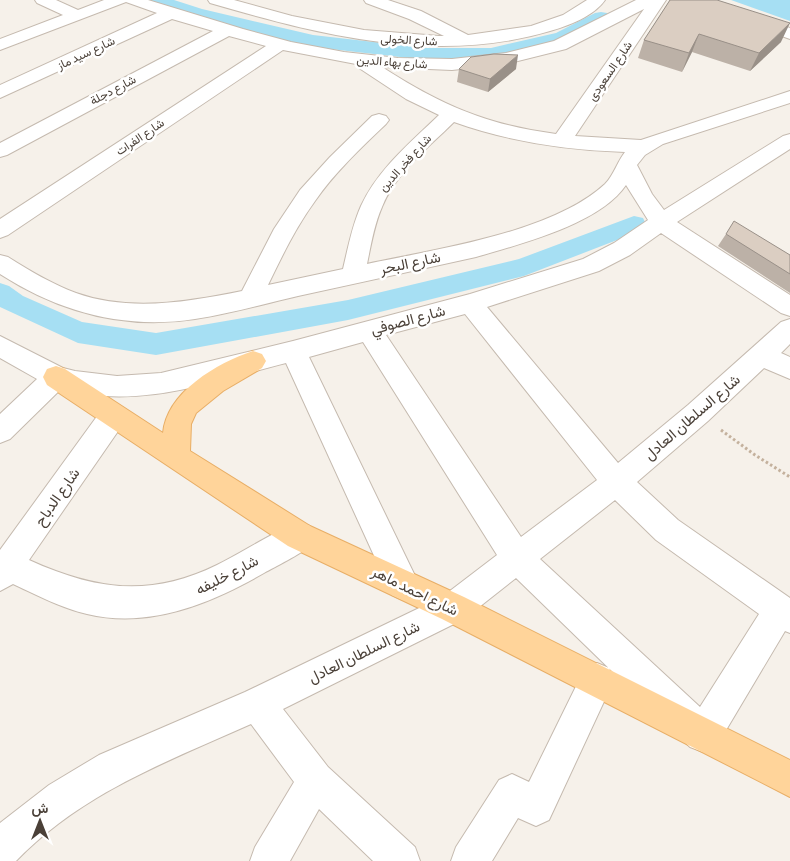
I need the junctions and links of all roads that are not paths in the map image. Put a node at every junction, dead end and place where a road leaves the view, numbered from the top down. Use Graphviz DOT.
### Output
graph roads {
  1 [pos="42,0"];
  2 [pos="119,0"];
  3 [pos="132,0"];
  4 [pos="216,0"];
  5 [pos="372,0"];
  6 [pos="597,0"];
  7 [pos="602,0"];
  8 [pos="648,0"];
  9 [pos="658,0"];
  10 [pos="696,0"];
  11 [pos="626,11"];
  12 [pos="172,13"];
  13 [pos="78,16"];
  14 [pos="227,30"];
  15 [pos="790,34"];
  16 [pos="466,40"];
  17 [pos="280,44"];
  18 [pos="0,45"];
  19 [pos="360,61"];
  20 [pos="0,92"];
  21 [pos="790,97"];
  22 [pos="451,114"];
  23 [pos="379,120"];
  24 [pos="790,140"];
  25 [pos="561,142"];
  26 [pos="643,146"];
  27 [pos="0,151"];
  28 [pos="627,165"];
  29 [pos="661,222"];
  30 [pos="0,230"];
  31 [pos="0,263"];
  32 [pos="354,274"];
  33 [pos="250,298"];
  34 [pos="470,303"];
  35 [pos="790,307"];
  36 [pos="790,329"];
  37 [pos="369,330"];
  38 [pos="0,346"];
  39 [pos="293,351"];
  40 [pos="762,355"];
  41 [pos="254,361"];
  42 [pos="790,369"];
  43 [pos="56,377"];
  44 [pos="114,416"];
  45 [pos="0,431"];
  46 [pos="176,457"];
  47 [pos="616,482"];
  48 [pos="299,536"];
  49 [pos="516,558"];
  50 [pos="4,571"];
  51 [pos="403,584"];
  52 [pos="453,608"];
  53 [pos="785,614"];
  54 [pos="597,680"];
  55 [pos="257,704"];
  56 [pos="703,734"];
  57 [pos="790,778"];
  58 [pos="315,780"];
  59 [pos="0,850"];
  60 [pos="269,861"];
  61 [pos="401,861"];
  62 [pos="470,861"];
  1 -- 13 [label="street"];
  2 -- 13 [label="street"];
  3 -- 12 [label="street, شارع بهاء الدين"];
  4 -- 16 [label="street, شارع الخولى"];
  5 -- 16 [label="street"];
  6 -- 16 [label="street, شارع الخولى"];
  7 -- 11 [label="street"];
  8 -- 11 [label="street, شارع بهاء الدين"];
  9 -- 25 [label="street, شارع السعودى"];
  10 -- 15 [label="street"];
  11 -- 19 [label="street, شارع بهاء الدين"];
  12 -- 14 [label="street, شارع بهاء الدين"];
  12 -- 20 [label="street, شارع سيد ماز"];
  13 -- 18 [label="street"];
  14 -- 17 [label="street, شارع بهاء الدين"];
  14 -- 27 [label="street, شارع دجلة"];
  17 -- 19 [label="street, شارع بهاء الدين"];
  17 -- 30 [label="street, شارع الفرات"];
  19 -- 22 [label="street"];
  21 -- 26 [label="street, شارع البحر"];
  22 -- 25 [label="street"];
  22 -- 32 [label="street, شارع فخر الدين"];
  23 -- 33 [label="street"];
  24 -- 29 [label="street, شارع الصوفي"];
  25 -- 26 [label="street"];
  26 -- 28 [label="street, شارع البحر"];
  28 -- 29 [label="street"];
  28 -- 32 [label="street, شارع البحر"];
  29 -- 34 [label="street, شارع الصوفي"];
  29 -- 35 [label="street"];
  31 -- 33 [label="street, شارع البحر"];
  32 -- 33 [label="street, شارع البحر"];
  34 -- 37 [label="street, شارع الصوفي"];
  34 -- 47 [label="street"];
  36 -- 40 [label="street, شارع السلطان العادل"];
  37 -- 39 [label="street, شارع الصوفي"];
  37 -- 49 [label="street"];
  38 -- 43 [label="street, شارع الصوفي"];
  39 -- 41 [label="street, شارع الصوفي"];
  39 -- 51 [label="street"];
  40 -- 42 [label="street"];
  40 -- 47 [label="street, شارع السلطان العادل"];
  41 -- 43 [label="street, شارع الصوفي"];
  41 -- 46 [label="main road"];
  43 -- 44 [label="main road, شارع احمد ماهر"];
  43 -- 45 [label="street"];
  44 -- 46 [label="main road, شارع احمد ماهر"];
  44 -- 50 [label="street, شارع الدباح"];
  46 -- 48 [label="main road, شارع احمد ماهر"];
  47 -- 49 [label="street, شارع السلطان العادل"];
  47 -- 53 [label="street"];
  48 -- 50 [label="street, شارع خليفه"];
  48 -- 51 [label="main road, شارع احمد ماهر"];
  49 -- 52 [label="street, شارع السلطان العادل"];
  49 -- 56 [label="street"];
  51 -- 52 [label="main road, شارع احمد ماهر"];
  52 -- 54 [label="main road, شارع احمد ماهر"];
  52 -- 55 [label="street, شارع السلطان العادل"];
  53 -- 56 [label="street"];
  54 -- 56 [label="main road, شارع احمد ماهر"];
  54 -- 62 [label="street"];
  55 -- 58 [label="street"];
  55 -- 59 [label="street, شارع السلطان العادل"];
  56 -- 57 [label="main road, شارع احمد ماهر"];
  58 -- 60 [label="street"];
  58 -- 61 [label="street"];
}
